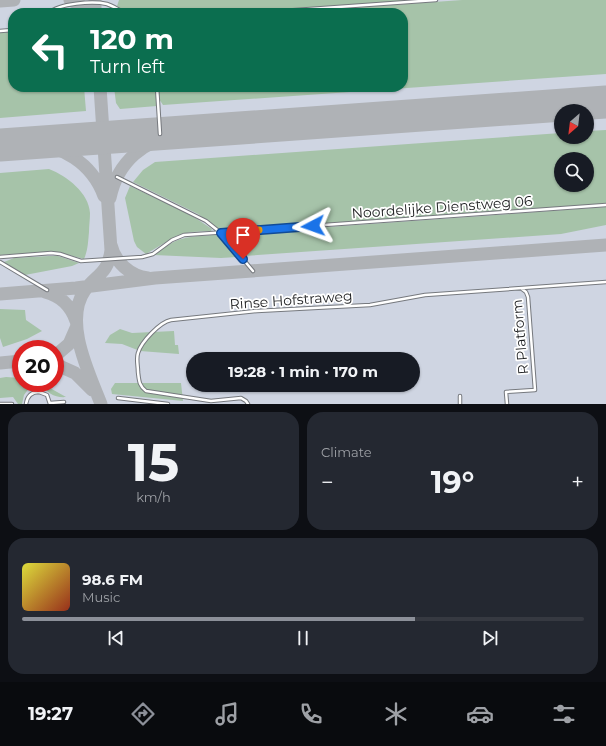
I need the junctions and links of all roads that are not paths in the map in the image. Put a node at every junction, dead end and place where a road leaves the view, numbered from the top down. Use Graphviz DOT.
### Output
graph roads {
  1 [pos="436,0"];
  2 [pos="56,8"];
  3 [pos="116,8"];
  4 [pos="323,8"];
  5 [pos="157,92"];
  6 [pos="160,134"];
  7 [pos="117,177"];
  8 [pos="606,206"];
  9 [pos="221,233"];
  10 [pos="0,258"];
  11 [pos="0,262"];
  12 [pos="253,271"];
  13 [pos="606,282"];
  14 [pos="517,288"];
  15 [pos="47,290"];
  16 [pos="37,392"];
  17 [pos="460,396"];
  18 [pos="118,398"];
  19 [pos="64,402"];
  20 [pos="0,404"];
  21 [pos="12,404"];
  22 [pos="26,404"];
  23 [pos="50,404"];
  24 [pos="168,404"];
  25 [pos="248,404"];
  26 [pos="460,404"];
  27 [pos="507,404"];
  1 -- 4 [label="lane"];
  2 -- 3 [label="lane"];
  5 -- 6 [label="lane"];
  7 -- 9 [label="lane"];
  8 -- 9 [label="lane, Noordelijke Dienstweg 06"];
  9 -- 10 [label="lane, Noordelijke Dienstweg 06"];
  9 -- 12 [label="lane"];
  11 -- 15 [label="lane"];
  13 -- 14 [label="lane, Rinse Hofstraweg"];
  14 -- 25 [label="lane, Rinse Hofstraweg"];
  14 -- 27 [label="lane, R Platform"];
  16 -- 22 [label="lane"];
  16 -- 23 [label="lane"];
  17 -- 26 [label="lane"];
  18 -- 24 [label="lane"];
  19 -- 23 [label="lane"];
  20 -- 21 [label="lane"];
}
